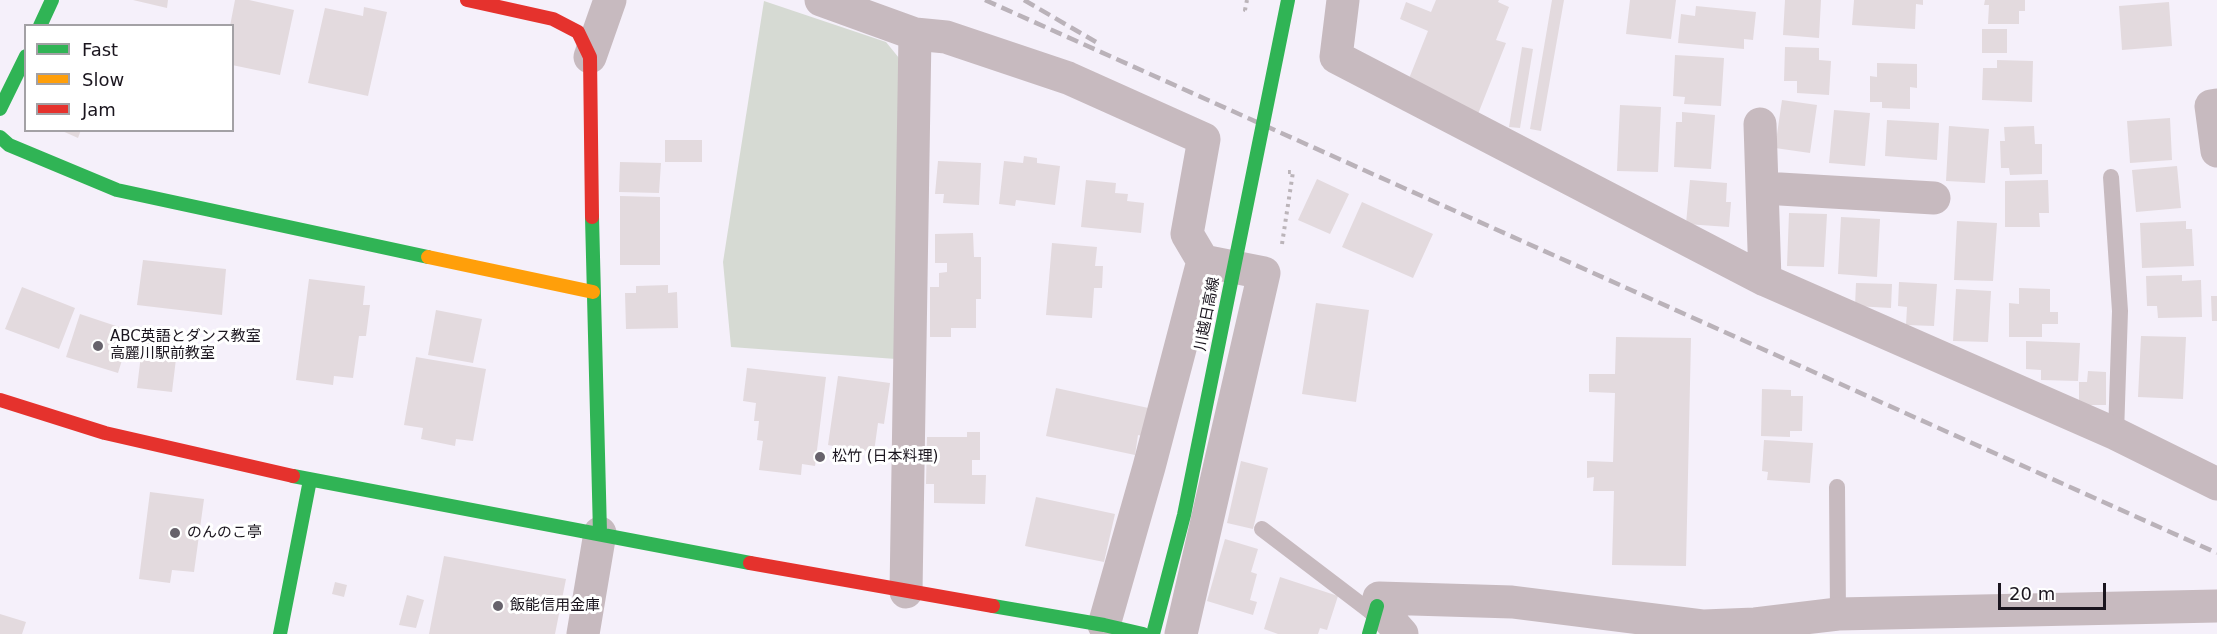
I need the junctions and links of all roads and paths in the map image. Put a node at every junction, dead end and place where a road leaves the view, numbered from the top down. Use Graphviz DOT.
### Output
graph roads {
  1 [pos="52,0"];
  2 [pos="467,0"];
  3 [pos="610,0"];
  4 [pos="821,0"];
  5 [pos="1247,0"];
  6 [pos="1288,0"];
  7 [pos="1343,0"];
  8 [pos="1245,10"];
  9 [pos="41,24"];
  10 [pos="915,34"];
  11 [pos="590,57"];
  12 [pos="24,60"];
  13 [pos="2217,105"];
  14 [pos="0,109"];
  15 [pos="1760,124"];
  16 [pos="0,137"];
  17 [pos="2217,152"];
  18 [pos="1293,172"];
  19 [pos="2111,177"];
  20 [pos="1763,188"];
  21 [pos="1934,198"];
  22 [pos="1282,250"];
  23 [pos="1203,261"];
  24 [pos="1765,280"];
  25 [pos="592,292"];
  26 [pos="0,400"];
  27 [pos="2116,434"];
  28 [pos="310,480"];
  29 [pos="2217,484"];
  30 [pos="1837,487"];
  31 [pos="1262,530"];
  32 [pos="600,533"];
  33 [pos="906,592"];
  34 [pos="2217,606"];
  35 [pos="1838,614"];
  36 [pos="1374,618"];
  37 [pos="1103,630"];
  38 [pos="280,634"];
  39 [pos="583,634"];
  40 [pos="1143,634"];
  41 [pos="1153,634"];
  42 [pos="1182,634"];
  43 [pos="1402,634"];
  1 -- 9 [label="street"];
  2 -- 11 [label="street"];
  3 -- 11 [label="street"];
  4 -- 10 [label="street"];
  5 -- 8 [label="path"];
  6 -- 41 [label="street, 川越日高線, bridge"];
  7 -- 24 [label="street"];
  10 -- 23 [label="street"];
  10 -- 33 [label="street"];
  11 -- 25 [label="street"];
  12 -- 14 [label="street"];
  13 -- 17 [label="street"];
  15 -- 20 [label="street"];
  16 -- 25 [label="street"];
  18 -- 22 [label="path"];
  19 -- 27 [label="lane"];
  20 -- 21 [label="street"];
  20 -- 24 [label="street"];
  23 -- 37 [label="street"];
  23 -- 42 [label="street"];
  24 -- 27 [label="street"];
  25 -- 32 [label="street"];
  26 -- 28 [label="street"];
  27 -- 29 [label="street"];
  28 -- 32 [label="street"];
  28 -- 38 [label="street"];
  30 -- 35 [label="lane"];
  31 -- 36 [label="lane"];
  32 -- 33 [label="street"];
  32 -- 39 [label="street"];
  33 -- 37 [label="street"];
  34 -- 35 [label="street"];
  35 -- 36 [label="street"];
  36 -- 43 [label="street"];
  37 -- 40 [label="street"];
}
